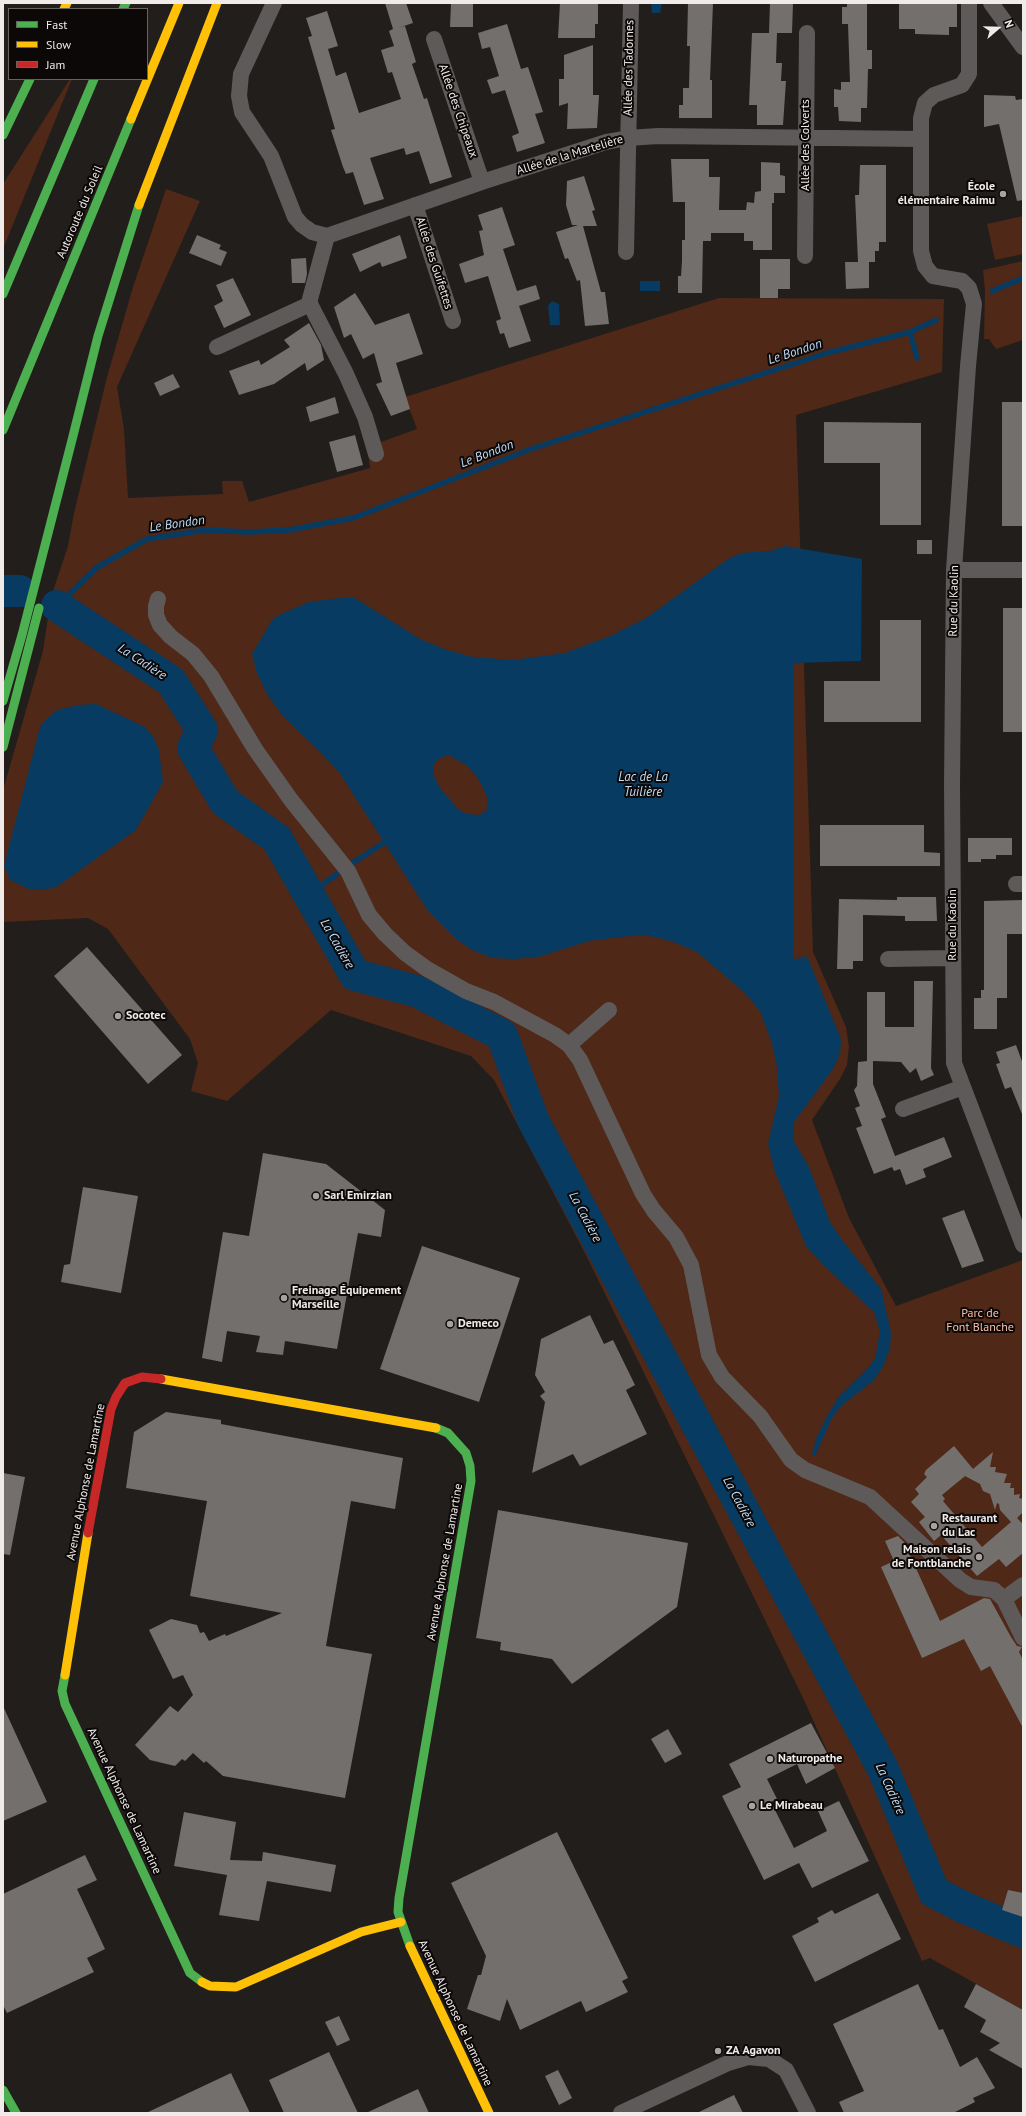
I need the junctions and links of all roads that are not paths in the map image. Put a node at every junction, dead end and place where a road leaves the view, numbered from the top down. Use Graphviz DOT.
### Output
graph roads {
  1 [pos="179,3"];
  2 [pos="217,3"];
  3 [pos="274,3"];
  4 [pos="630,3"];
  5 [pos="969,3"];
  6 [pos="991,3"];
  7 [pos="219,24"];
  8 [pos="807,33"];
  9 [pos="434,39"];
  10 [pos="1023,47"];
  11 [pos="148,78"];
  12 [pos="30,80"];
  13 [pos="94,80"];
  14 [pos="147,80"];
  15 [pos="166,130"];
  16 [pos="3,135"];
  17 [pos="806,137"];
  18 [pos="628,138"];
  19 [pos="920,139"];
  20 [pos="482,182"];
  21 [pos="415,205"];
  22 [pos="327,236"];
  23 [pos="626,252"];
  24 [pos="805,256"];
  25 [pos="3,294"];
  26 [pos="310,304"];
  27 [pos="453,321"];
  28 [pos="217,347"];
  29 [pos="3,430"];
  30 [pos="376,454"];
  31 [pos="954,570"];
  32 [pos="1023,570"];
  33 [pos="158,599"];
  34 [pos="35,603"];
  35 [pos="3,701"];
  36 [pos="3,747"];
  37 [pos="953,958"];
  38 [pos="888,959"];
  39 [pos="610,1010"];
  40 [pos="569,1045"];
  41 [pos="963,1087"];
  42 [pos="903,1109"];
  43 [pos="1023,1245"];
  44 [pos="1023,1585"];
  45 [pos="1004,1599"];
  46 [pos="1023,1638"];
  47 [pos="401,1922"];
  48 [pos="3,2090"];
  49 [pos="16,2113"];
  50 [pos="489,2113"];
  51 [pos="621,2113"];
  52 [pos="808,2113"];
  1 -- 11 [label="main road, Autoroute du Soleil"];
  2 -- 15 [label="main road"];
  3 -- 22 [label="street"];
  4 -- 18 [label="street, Allée des Tadornes"];
  5 -- 19 [label="street, Rue du Kaolin"];
  6 -- 10 [label="street"];
  7 -- 15 [label="main road"];
  8 -- 17 [label="street, Allée des Colverts"];
  9 -- 20 [label="street, Allée des Chipeaux"];
  12 -- 16 [label="main road"];
  13 -- 25 [label="main road"];
  14 -- 29 [label="main road, Autoroute du Soleil"];
  15 -- 34 [label="main road"];
  17 -- 18 [label="street, Allée de la Martelière"];
  17 -- 19 [label="street, Allée de la Martelière"];
  17 -- 24 [label="street, Allée des Colverts"];
  18 -- 20 [label="street, Allée de la Martelière"];
  18 -- 23 [label="street, Allée des Tadornes"];
  19 -- 31 [label="street, Rue du Kaolin"];
  20 -- 21 [label="street, Allée de la Martelière"];
  21 -- 22 [label="street, Allée de la Martelière"];
  21 -- 27 [label="street, Allée des Guifettes"];
  22 -- 26 [label="street"];
  26 -- 28 [label="street"];
  26 -- 30 [label="street"];
  31 -- 32 [label="street"];
  31 -- 37 [label="street, Rue du Kaolin"];
  33 -- 40 [label="street"];
  34 -- 35 [label="main road"];
  34 -- 36 [label="main road"];
  37 -- 38 [label="street"];
  37 -- 41 [label="street, Rue du Kaolin"];
  39 -- 40 [label="street"];
  40 -- 45 [label="street"];
  41 -- 42 [label="street"];
  41 -- 43 [label="street, Rue du Kaolin"];
  44 -- 45 [label="street"];
  45 -- 46 [label="street"];
  47 -- 47 [label="main road, Avenue Alphonse de Lamartine"];
  47 -- 50 [label="main road, Avenue Alphonse de Lamartine"];
  48 -- 49 [label="main road"];
  51 -- 52 [label="street"];
}
